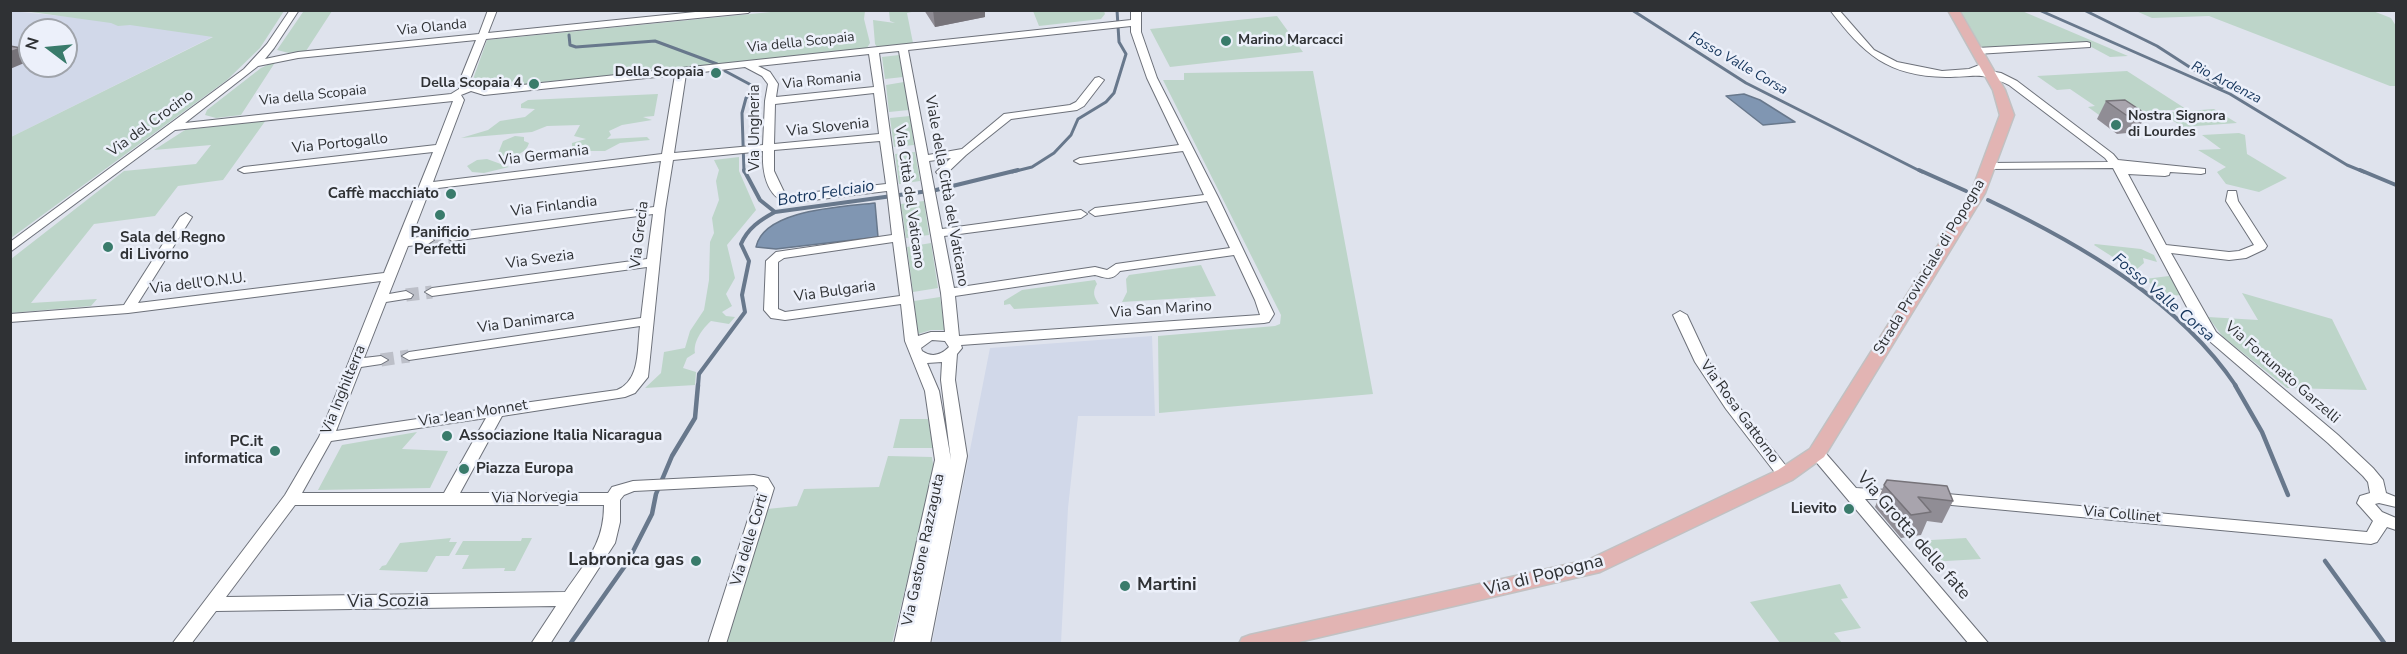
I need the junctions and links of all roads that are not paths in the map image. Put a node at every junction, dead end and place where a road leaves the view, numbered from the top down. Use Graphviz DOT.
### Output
graph roads {
  1 [pos="295,10"];
  2 [pos="493,10"];
  3 [pos="747,10"];
  4 [pos="1834,10"];
  5 [pos="1953,10"];
  6 [pos="690,13"];
  7 [pos="1135,17"];
  8 [pos="483,36"];
  9 [pos="2087,45"];
  10 [pos="903,48"];
  11 [pos="874,51"];
  12 [pos="1977,51"];
  13 [pos="264,54"];
  14 [pos="298,54"];
  15 [pos="254,64"];
  16 [pos="747,64"];
  17 [pos="681,71"];
  18 [pos="1958,74"];
  19 [pos="1988,75"];
  20 [pos="1099,80"];
  21 [pos="878,90"];
  22 [pos="466,94"];
  23 [pos="770,101"];
  24 [pos="188,116"];
  25 [pos="210,121"];
  26 [pos="170,129"];
  27 [pos="884,136"];
  28 [pos="1186,147"];
  29 [pos="441,148"];
  30 [pos="765,150"];
  31 [pos="961,154"];
  32 [pos="667,157"];
  33 [pos="923,159"];
  34 [pos="1080,161"];
  35 [pos="1990,166"];
  36 [pos="2118,166"];
  37 [pos="244,170"];
  38 [pos="2201,171"];
  39 [pos="942,172"];
  40 [pos="425,186"];
  41 [pos="893,193"];
  42 [pos="2232,193"];
  43 [pos="1212,196"];
  44 [pos="659,210"];
  45 [pos="1095,212"];
  46 [pos="1082,214"];
  47 [pos="186,217"];
  48 [pos="938,233"];
  49 [pos="452,237"];
  50 [pos="898,238"];
  51 [pos="428,240"];
  52 [pos="402,243"];
  53 [pos="10,248"];
  54 [pos="2162,248"];
  55 [pos="1238,250"];
  56 [pos="652,262"];
  57 [pos="389,276"];
  58 [pos="432,292"];
  59 [pos="948,293"];
  60 [pos="406,295"];
  61 [pos="380,299"];
  62 [pos="906,299"];
  63 [pos="128,309"];
  64 [pos="1680,315"];
  65 [pos="10,318"];
  66 [pos="648,321"];
  67 [pos="953,348"];
  68 [pos="916,350"];
  69 [pos="409,356"];
  70 [pos="381,360"];
  71 [pos="355,363"];
  72 [pos="620,394"];
  73 [pos="498,410"];
  74 [pos="326,437"];
  75 [pos="1817,453"];
  76 [pos="1785,475"];
  77 [pos="1850,493"];
  78 [pos="2379,497"];
  79 [pos="291,499"];
  80 [pos="612,499"];
  81 [pos="448,500"];
  82 [pos="2397,502"];
  83 [pos="2390,522"];
  84 [pos="567,599"];
  85 [pos="210,604"];
  86 [pos="181,644"];
  87 [pos="540,644"];
  88 [pos="717,644"];
  89 [pos="903,644"];
  90 [pos="921,644"];
  91 [pos="1251,644"];
  92 [pos="1980,644"];
  1 -- 13 [label="street, Via del Crocino"];
  2 -- 8 [label="street, Via Inghilterra"];
  3 -- 6 [label="street, Via Olanda"];
  4 -- 18 [label="street"];
  5 -- 12 [label="main road, Strada Provinciale di Popogna"];
  6 -- 8 [label="street, Via Olanda"];
  7 -- 10 [label="street, Via della Scopaia"];
  7 -- 28 [label="street, Via San Marino"];
  8 -- 14 [label="street, Via Olanda"];
  8 -- 22 [label="street, Via Inghilterra"];
  9 -- 12 [label="street"];
  10 -- 11 [label="street, Via della Scopaia"];
  10 -- 33 [label="street, Viale della Città del Vaticano"];
  11 -- 16 [label="street, Via della Scopaia"];
  11 -- 21 [label="street, Via Città del Vaticano"];
  12 -- 19 [label="main road, Strada Provinciale di Popogna"];
  13 -- 14 [label="street, Via Olanda"];
  13 -- 15 [label="street, Via del Crocino"];
  14 -- 15 [label="street, Via Olanda"];
  15 -- 24 [label="street, Via del Crocino"];
  16 -- 17 [label="street, Via della Scopaia"];
  16 -- 23 [label="street, Via Ungheria"];
  17 -- 22 [label="street, Via della Scopaia"];
  17 -- 32 [label="street, Via Grecia"];
  18 -- 19 [label="street, Via Fortunato Garzelli"];
  18 -- 19 [label="street"];
  19 -- 35 [label="main road, Strada Provinciale di Popogna"];
  19 -- 36 [label="street, Via Fortunato Garzelli"];
  20 -- 31 [label="street"];
  21 -- 23 [label="street, Via Romania"];
  21 -- 27 [label="street, Via Città del Vaticano"];
  22 -- 25 [label="street, Via della Scopaia"];
  22 -- 29 [label="street, Via Inghilterra"];
  23 -- 30 [label="street, Via Ungheria"];
  24 -- 25 [label="street, Via della Scopaia"];
  24 -- 26 [label="street, Via del Crocino"];
  25 -- 26 [label="street, Via della Scopaia"];
  26 -- 53 [label="street, Via del Crocino"];
  27 -- 30 [label="street, Via Slovenia"];
  27 -- 41 [label="street, Via Città del Vaticano"];
  28 -- 34 [label="street"];
  28 -- 43 [label="street, Via San Marino"];
  29 -- 37 [label="street, Via Portogallo"];
  29 -- 40 [label="street, Via Inghilterra"];
  30 -- 32 [label="street, Via Slovenia"];
  30 -- 41 [label="street, Via Ungheria"];
  31 -- 33 [label="street, Via Città del Vaticano"];
  31 -- 39 [label="street"];
  32 -- 40 [label="street, Via Germania"];
  32 -- 44 [label="street, Via Grecia"];
  33 -- 48 [label="street, Viale della Città del Vaticano"];
  35 -- 36 [label="street"];
  35 -- 75 [label="main road, Strada Provinciale di Popogna"];
  36 -- 38 [label="street"];
  36 -- 54 [label="street, Via Fortunato Garzelli"];
  40 -- 52 [label="street, Via Inghilterra"];
  41 -- 50 [label="street, Via Città del Vaticano"];
  42 -- 54 [label="street"];
  43 -- 45 [label="street"];
  43 -- 55 [label="street, Via San Marino"];
  44 -- 49 [label="street, Via Finlandia"];
  44 -- 56 [label="street, Via Grecia"];
  46 -- 48 [label="street, Via Città del Vaticano"];
  47 -- 63 [label="street"];
  48 -- 59 [label="street, Viale della Città del Vaticano"];
  50 -- 62 [label="street, Via Città del Vaticano"];
  50 -- 62 [label="street, Via Bulgaria"];
  51 -- 52 [label="street"];
  52 -- 57 [label="street, Via Inghilterra"];
  54 -- 78 [label="street, Via Fortunato Garzelli"];
  55 -- 59 [label="street"];
  55 -- 67 [label="street, Via San Marino"];
  56 -- 58 [label="street, Via Svezia"];
  56 -- 66 [label="street, Via Grecia"];
  57 -- 61 [label="street, Via Inghilterra"];
  57 -- 63 [label="street, Via dell'O.N.U."];
  59 -- 67 [label="street, Viale della Città del Vaticano"];
  60 -- 61 [label="street"];
  61 -- 71 [label="street, Via Inghilterra"];
  62 -- 68 [label="street, Via Città del Vaticano"];
  63 -- 65 [label="street, Via dell'O.N.U."];
  64 -- 76 [label="street, Via Rosa Gattorno"];
  66 -- 69 [label="street, Via Danimarca"];
  66 -- 72 [label="street, Via Grecia"];
  67 -- 68 [label="street"];
  67 -- 68 [label="street"];
  67 -- 90 [label="street, Via Gastone Razzaguta"];
  68 -- 89 [label="street, Via Gastone Razzaguta"];
  70 -- 71 [label="street"];
  71 -- 74 [label="street, Via Inghilterra"];
  72 -- 73 [label="street, Via Jean Monnet"];
  73 -- 74 [label="street, Via Jean Monnet"];
  73 -- 81 [label="street"];
  74 -- 79 [label="street, Via Inghilterra"];
  75 -- 76 [label="main road, Via di Popogna"];
  75 -- 77 [label="street, Via Grotta delle fate"];
  76 -- 91 [label="main road, Via di Popogna"];
  77 -- 83 [label="street, Via Collinet"];
  77 -- 92 [label="street, Via Grotta delle fate"];
  78 -- 82 [label="street"];
  78 -- 83 [label="street"];
  79 -- 81 [label="street, Via Norvegia"];
  79 -- 85 [label="street, Via Inghilterra"];
  80 -- 81 [label="street, Via Norvegia"];
  80 -- 84 [label="street"];
  80 -- 88 [label="street, Via delle Corti"];
  84 -- 85 [label="street, Via Scozia"];
  84 -- 87 [label="street"];
  85 -- 86 [label="street, Via Inghilterra"];
}
